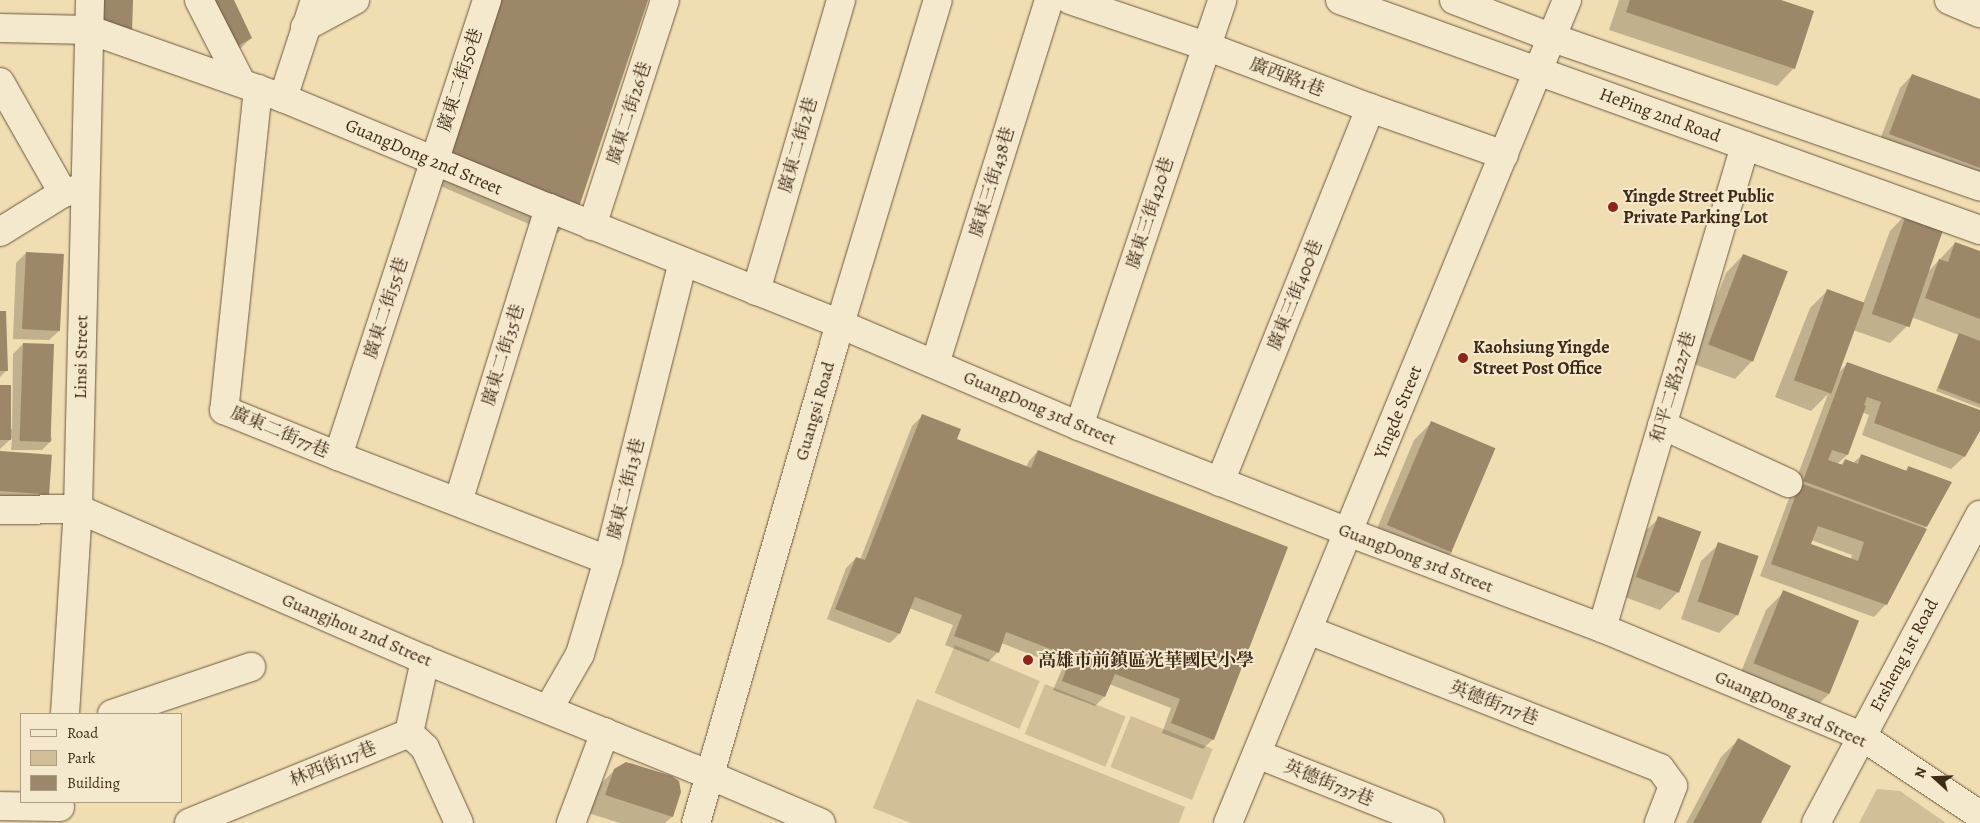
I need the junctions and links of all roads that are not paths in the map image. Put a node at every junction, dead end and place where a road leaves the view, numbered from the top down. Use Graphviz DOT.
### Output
graph roads {
  1 [pos="90,0"];
  2 [pos="199,0"];
  3 [pos="315,0"];
  4 [pos="355,0"];
  5 [pos="486,0"];
  6 [pos="665,0"];
  7 [pos="841,0"];
  8 [pos="938,0"];
  9 [pos="1049,0"];
  10 [pos="1070,0"];
  11 [pos="1222,0"];
  12 [pos="1340,0"];
  13 [pos="1454,0"];
  14 [pos="1567,0"];
  15 [pos="1949,0"];
  16 [pos="1980,13"];
  17 [pos="305,27"];
  18 [pos="0,28"];
  19 [pos="90,30"];
  20 [pos="1553,38"];
  21 [pos="1206,46"];
  22 [pos="1538,71"];
  23 [pos="0,82"];
  24 [pos="261,89"];
  25 [pos="1370,108"];
  26 [pos="1745,146"];
  27 [pos="1504,155"];
  28 [pos="433,160"];
  29 [pos="1980,187"];
  30 [pos="74,190"];
  31 [pos="549,208"];
  32 [pos="592,226"];
  33 [pos="1980,230"];
  34 [pos="0,232"];
  35 [pos="683,262"];
  36 [pos="756,291"];
  37 [pos="840,324"];
  38 [pos="935,364"];
  39 [pos="1662,425"];
  40 [pos="1079,426"];
  41 [pos="338,456"];
  42 [pos="1220,482"];
  43 [pos="1788,483"];
  44 [pos="458,502"];
  45 [pos="78,509"];
  46 [pos="0,510"];
  47 [pos="1980,515"];
  48 [pos="1348,532"];
  49 [pos="608,560"];
  50 [pos="1602,628"];
  51 [pos="1308,630"];
  52 [pos="424,660"];
  53 [pos="251,667"];
  54 [pos="549,708"];
  55 [pos="66,713"];
  56 [pos="115,713"];
  57 [pos="605,732"];
  58 [pos="409,733"];
  59 [pos="1861,736"];
  60 [pos="1257,754"];
  61 [pos="710,774"];
  62 [pos="0,806"];
  63 [pos="59,811"];
  64 [pos="1980,815"];
  65 [pos="189,823"];
  66 [pos="459,823"];
  67 [pos="571,823"];
  68 [pos="696,823"];
  69 [pos="821,823"];
  70 [pos="1228,823"];
  71 [pos="1430,823"];
  72 [pos="1659,823"];
  73 [pos="1816,823"];
  1 -- 19 [label="street, Linsi Street"];
  2 -- 24 [label="street"];
  3 -- 17 [label="street"];
  4 -- 17 [label="street"];
  5 -- 28 [label="street, 廣東二街50巷"];
  6 -- 32 [label="street, 廣東二街26巷"];
  7 -- 36 [label="street, 廣東二街2巷"];
  8 -- 37 [label="street, Guangsi Road"];
  9 -- 38 [label="street, 廣東三街438巷"];
  10 -- 21 [label="street, 廣西路1巷"];
  11 -- 21 [label="street, 廣東三街420巷"];
  12 -- 22 [label="street, HePing 2nd Road"];
  13 -- 20 [label="street, HePing 2nd Road"];
  14 -- 20 [label="street, Yingde Street"];
  15 -- 16 [label="street"];
  17 -- 24 [label="street"];
  18 -- 19 [label="street, GuangDong 2nd Street"];
  19 -- 24 [label="street, GuangDong 2nd Street"];
  19 -- 30 [label="street, Linsi Street"];
  20 -- 22 [label="street, Yingde Street"];
  20 -- 29 [label="street, HePing 2nd Road"];
  21 -- 25 [label="street, 廣西路1巷"];
  21 -- 40 [label="street, 廣東三街420巷"];
  22 -- 26 [label="street, HePing 2nd Road"];
  22 -- 27 [label="street, Yingde Street"];
  23 -- 30 [label="street"];
  24 -- 28 [label="street, GuangDong 2nd Street"];
  24 -- 41 [label="street, 廣東二街77巷"];
  25 -- 27 [label="street, 廣西路1巷"];
  25 -- 42 [label="street, 廣東三街400巷"];
  26 -- 33 [label="street, HePing 2nd Road"];
  26 -- 39 [label="street, 和平二路227巷"];
  27 -- 48 [label="street, Yingde Street"];
  28 -- 31 [label="street, GuangDong 2nd Street"];
  28 -- 41 [label="street, 廣東二街55巷"];
  30 -- 34 [label="street"];
  30 -- 45 [label="street, Linsi Street"];
  31 -- 32 [label="street, GuangDong 2nd Street"];
  31 -- 44 [label="street, 廣東二街35巷"];
  32 -- 35 [label="street, GuangDong 2nd Street"];
  35 -- 36 [label="street, GuangDong 2nd Street"];
  35 -- 49 [label="street, 廣東二街13巷"];
  36 -- 37 [label="street, GuangDong 2nd Street"];
  37 -- 38 [label="street, GuangDong 3rd Street"];
  37 -- 61 [label="street, Guangsi Road"];
  38 -- 40 [label="street, GuangDong 3rd Street"];
  39 -- 43 [label="street"];
  39 -- 50 [label="street, 和平二路227巷"];
  40 -- 42 [label="street, GuangDong 3rd Street"];
  41 -- 44 [label="street, 廣東二街77巷"];
  42 -- 48 [label="street, GuangDong 3rd Street"];
  44 -- 49 [label="street, 廣東二街77巷"];
  45 -- 46 [label="street, Guangjhou 2nd Street"];
  45 -- 52 [label="street, Guangjhou 2nd Street"];
  45 -- 55 [label="street, Linsi Street"];
  47 -- 59 [label="street, Ersheng 1st Road"];
  48 -- 50 [label="street, GuangDong 3rd Street"];
  48 -- 51 [label="street, Yingde Street"];
  49 -- 54 [label="street, 廣東二街13巷"];
  50 -- 59 [label="street, GuangDong 3rd Street"];
  51 -- 60 [label="street, Yingde Street"];
  51 -- 72 [label="street, 英德街717巷"];
  52 -- 54 [label="street, Guangjhou 2nd Street"];
  52 -- 58 [label="street"];
  53 -- 56 [label="street"];
  54 -- 57 [label="street, Guangjhou 2nd Street"];
  57 -- 61 [label="street, Guangjhou 2nd Street"];
  57 -- 67 [label="street"];
  58 -- 65 [label="street, 林西街117巷"];
  58 -- 66 [label="street"];
  59 -- 64 [label="street, GuangDong 3rd Street"];
  59 -- 73 [label="street, Ersheng 1st Road"];
  60 -- 70 [label="street, Yingde Street"];
  60 -- 71 [label="street, 英德街737巷"];
  61 -- 68 [label="street, Guangsi Road"];
  61 -- 69 [label="street, Guangjhou 2nd Street"];
  62 -- 63 [label="street"];
}
